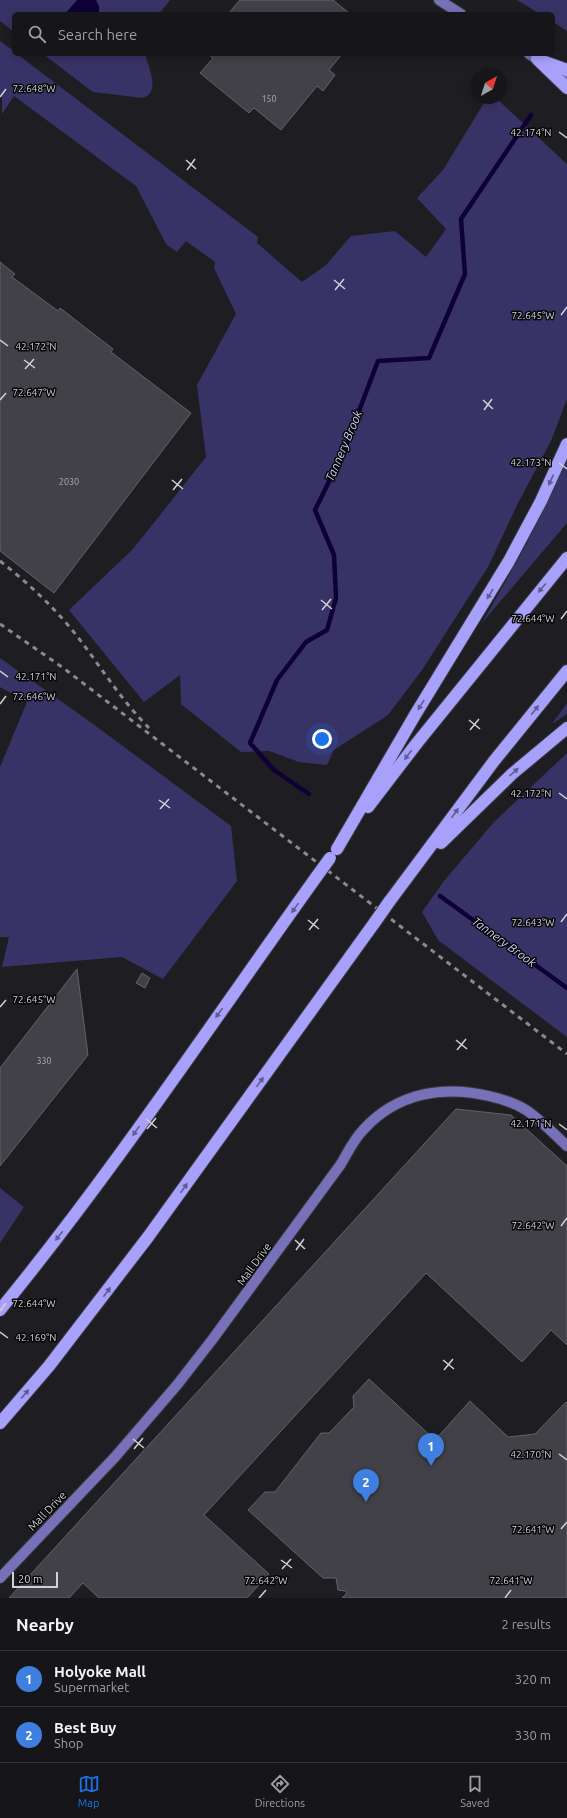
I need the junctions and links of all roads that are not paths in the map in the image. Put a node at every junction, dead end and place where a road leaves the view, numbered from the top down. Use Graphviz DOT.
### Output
graph roads {
  1 [pos="439,0"];
  2 [pos="458,12"];
  3 [pos="533,57"];
  4 [pos="567,70"];
  5 [pos="567,78"];
  6 [pos="567,88"];
  7 [pos="567,444"];
  8 [pos="567,558"];
  9 [pos="567,671"];
  10 [pos="567,728"];
  11 [pos="334,854"];
  12 [pos="407,878"];
  13 [pos="567,1146"];
  14 [pos="0,1310"];
  15 [pos="0,1423"];
  16 [pos="0,1578"];
  1 -- 2 [label="street"];
  3 -- 4 [label="highway"];
  3 -- 5 [label="street"];
  3 -- 6 [label="highway"];
  7 -- 11 [label="highway, one-way"];
  8 -- 11 [label="highway, one-way"];
  12 -- 9 [label="highway, one-way"];
  12 -- 10 [label="highway, one-way"];
  11 -- 14 [label="highway, one-way, bridge"];
  15 -- 12 [label="highway, one-way, bridge"];
  13 -- 16 [label="street, Mall Drive"];
}
